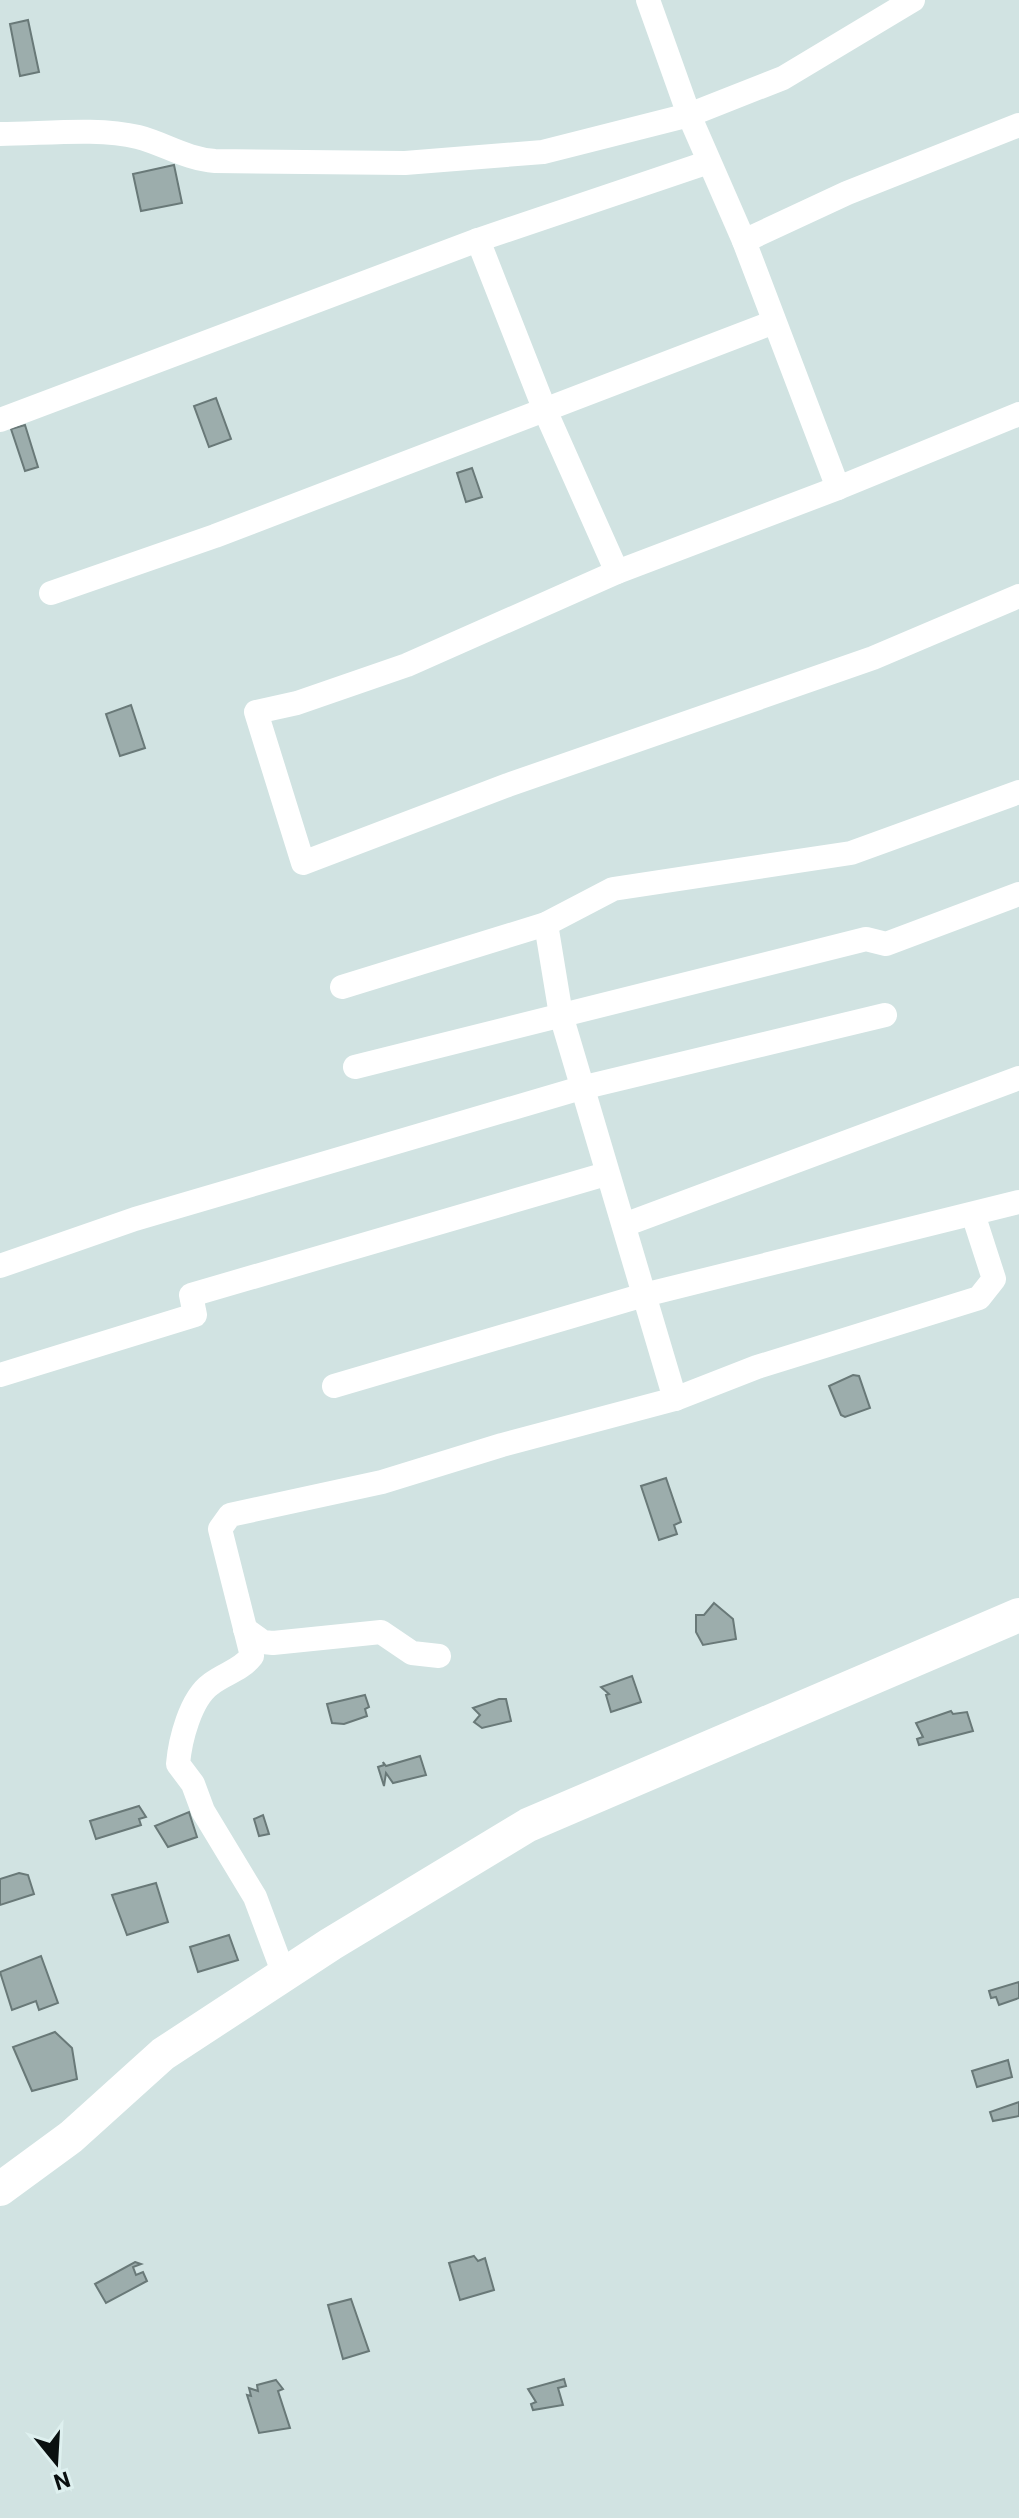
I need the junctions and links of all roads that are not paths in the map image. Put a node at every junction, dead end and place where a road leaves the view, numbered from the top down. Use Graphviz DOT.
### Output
graph roads {
  1 [pos="648,0"];
  2 [pos="900,4"];
  3 [pos="689,115"];
  4 [pos="1019,125"];
  5 [pos="0,134"];
  6 [pos="709,162"];
  7 [pos="478,240"];
  8 [pos="744,241"];
  9 [pos="774,322"];
  10 [pos="544,408"];
  11 [pos="1019,414"];
  12 [pos="0,420"];
  13 [pos="838,488"];
  14 [pos="617,572"];
  15 [pos="51,593"];
  16 [pos="1019,596"];
  17 [pos="1019,792"];
  18 [pos="1019,894"];
  19 [pos="546,924"];
  20 [pos="342,987"];
  21 [pos="561,1015"];
  22 [pos="885,1015"];
  23 [pos="355,1067"];
  24 [pos="1019,1078"];
  25 [pos="581,1088"];
  26 [pos="606,1174"];
  27 [pos="1019,1202"];
  28 [pos="973,1214"];
  29 [pos="624,1225"];
  30 [pos="0,1266"];
  31 [pos="644,1295"];
  32 [pos="0,1375"];
  33 [pos="334,1386"];
  34 [pos="675,1399"];
  35 [pos="1019,1615"];
  36 [pos="245,1629"];
  37 [pos="439,1656"];
  38 [pos="279,1979"];
  39 [pos="0,2189"];
  1 -- 3 [label="street"];
  2 -- 3 [label="street"];
  3 -- 5 [label="street"];
  3 -- 6 [label="street"];
  4 -- 8 [label="street"];
  6 -- 7 [label="street"];
  6 -- 8 [label="street"];
  7 -- 10 [label="street"];
  7 -- 12 [label="street"];
  8 -- 9 [label="street"];
  9 -- 10 [label="street"];
  9 -- 13 [label="street"];
  10 -- 14 [label="street"];
  10 -- 15 [label="street"];
  11 -- 13 [label="street"];
  13 -- 14 [label="street"];
  14 -- 16 [label="street"];
  17 -- 19 [label="street"];
  18 -- 21 [label="street"];
  19 -- 20 [label="street"];
  19 -- 21 [label="street"];
  21 -- 23 [label="street"];
  21 -- 25 [label="street"];
  22 -- 25 [label="street"];
  24 -- 29 [label="street"];
  25 -- 26 [label="street"];
  25 -- 30 [label="street"];
  26 -- 29 [label="street"];
  26 -- 32 [label="street"];
  27 -- 28 [label="street"];
  28 -- 31 [label="street"];
  28 -- 34 [label="street"];
  29 -- 31 [label="street"];
  31 -- 33 [label="street"];
  31 -- 34 [label="street"];
  34 -- 36 [label="street"];
  35 -- 38 [label="main road"];
  36 -- 37 [label="street"];
  36 -- 38 [label="street"];
  38 -- 39 [label="main road"];
}
